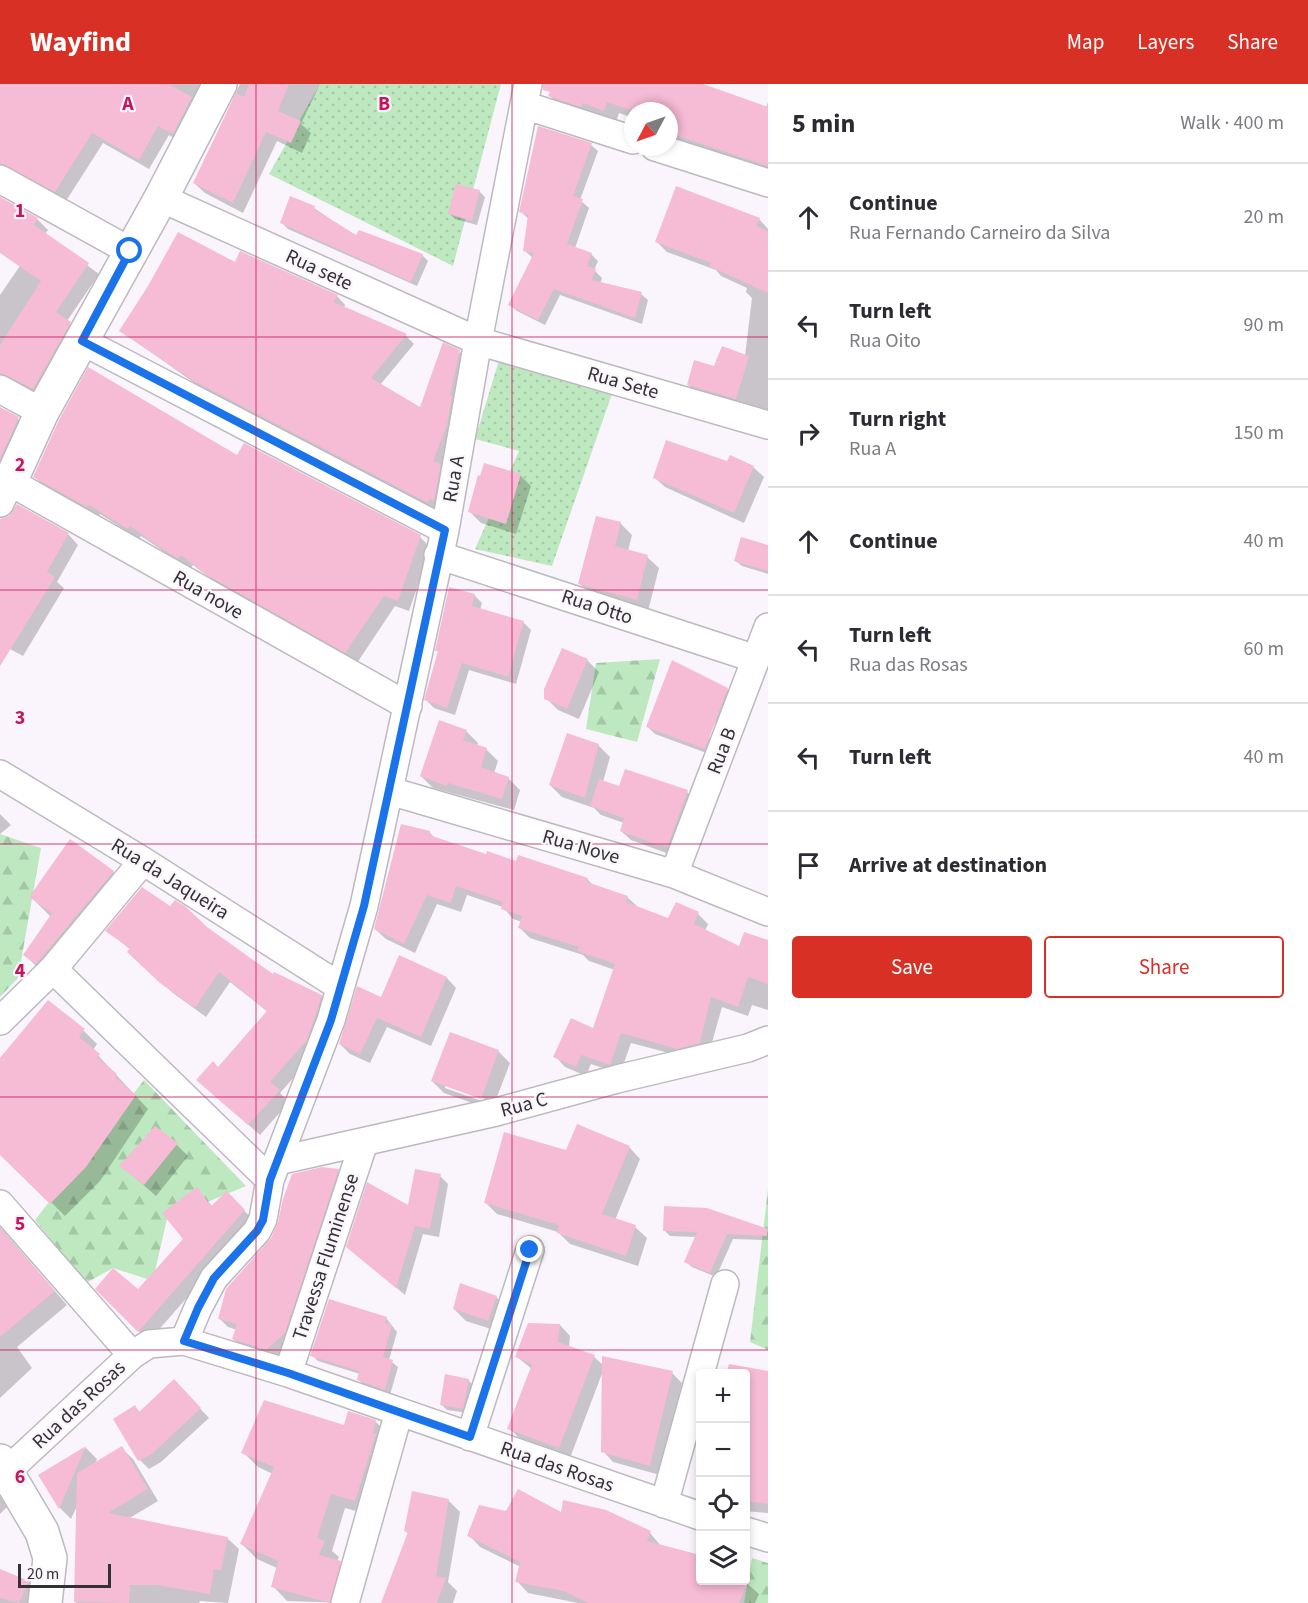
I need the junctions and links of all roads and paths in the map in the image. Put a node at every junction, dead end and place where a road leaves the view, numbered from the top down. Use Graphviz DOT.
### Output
graph roads {
  1 [pos="212,87"];
  2 [pos="526,94"];
  3 [pos="624,136"];
  4 [pos="678,154"];
  5 [pos="0,179"];
  6 [pos="768,183"];
  7 [pos="161,198"];
  8 [pos="130,251"];
  9 [pos="82,341"];
  10 [pos="478,341"];
  11 [pos="0,388"];
  12 [pos="42,412"];
  13 [pos="768,425"];
  14 [pos="5,492"];
  15 [pos="441,542"];
  16 [pos="768,627"];
  17 [pos="756,659"];
  18 [pos="408,706"];
  19 [pos="0,774"];
  20 [pos="390,791"];
  21 [pos="143,861"];
  22 [pos="674,874"];
  23 [pos="768,912"];
  24 [pos="53,969"];
  25 [pos="339,987"];
  26 [pos="0,1021"];
  27 [pos="768,1040"];
  28 [pos="363,1142"];
  29 [pos="274,1171"];
  30 [pos="0,1204"];
  31 [pos="530,1250"];
  32 [pos="725,1284"];
  33 [pos="184,1341"];
  34 [pos="132,1355"];
  35 [pos="288,1373"];
  36 [pos="399,1412"];
  37 [pos="470,1437"];
  38 [pos="4,1466"];
  39 [pos="664,1504"];
  40 [pos="696,1515"];
  41 [pos="750,1532"];
  42 [pos="768,1538"];
  43 [pos="45,1603"];
  44 [pos="345,1603"];
  1 -- 7 [label="street"];
  2 -- 3 [label="street"];
  2 -- 10 [label="street, Rua A"];
  4 -- 6 [label="street"];
  5 -- 8 [label="street"];
  7 -- 8 [label="street"];
  7 -- 10 [label="street, Rua sete"];
  8 -- 9 [label="street"];
  9 -- 12 [label="street"];
  9 -- 15 [label="street, Rua Otto"];
  10 -- 13 [label="street, Rua Sete"];
  10 -- 15 [label="street, Rua A"];
  11 -- 12 [label="street"];
  12 -- 14 [label="street"];
  14 -- 18 [label="street, Rua nove"];
  15 -- 17 [label="street, Rua Otto"];
  15 -- 18 [label="street, Rua A"];
  16 -- 17 [label="street, Rua B"];
  17 -- 22 [label="street, Rua B"];
  18 -- 20 [label="street, Rua A"];
  19 -- 21 [label="street, Rua da Jaqueira"];
  20 -- 22 [label="street, Rua Nove"];
  20 -- 25 [label="street, Rua A"];
  21 -- 24 [label="street"];
  21 -- 25 [label="street, Rua da Jaqueira"];
  22 -- 23 [label="street, Rua Nove"];
  24 -- 26 [label="street"];
  24 -- 29 [label="street"];
  25 -- 29 [label="street, Rua A"];
  27 -- 28 [label="street, Rua C"];
  28 -- 29 [label="street, Rua C"];
  28 -- 35 [label="street, Travessa Fluminense"];
  29 -- 33 [label="street, Rua A"];
  30 -- 34 [label="street"];
  31 -- 37 [label="street"];
  32 -- 39 [label="street"];
  33 -- 34 [label="street, Rua das Rosas"];
  33 -- 35 [label="street, Rua das Rosas"];
  34 -- 38 [label="street, Rua das Rosas"];
  35 -- 36 [label="street, Rua das Rosas"];
  36 -- 37 [label="street, Rua das Rosas"];
  36 -- 44 [label="street"];
  37 -- 39 [label="street, Rua das Rosas"];
  38 -- 43 [label="street"];
  39 -- 40 [label="street, Rua das Rosas"];
  41 -- 42 [label="street"];
}
